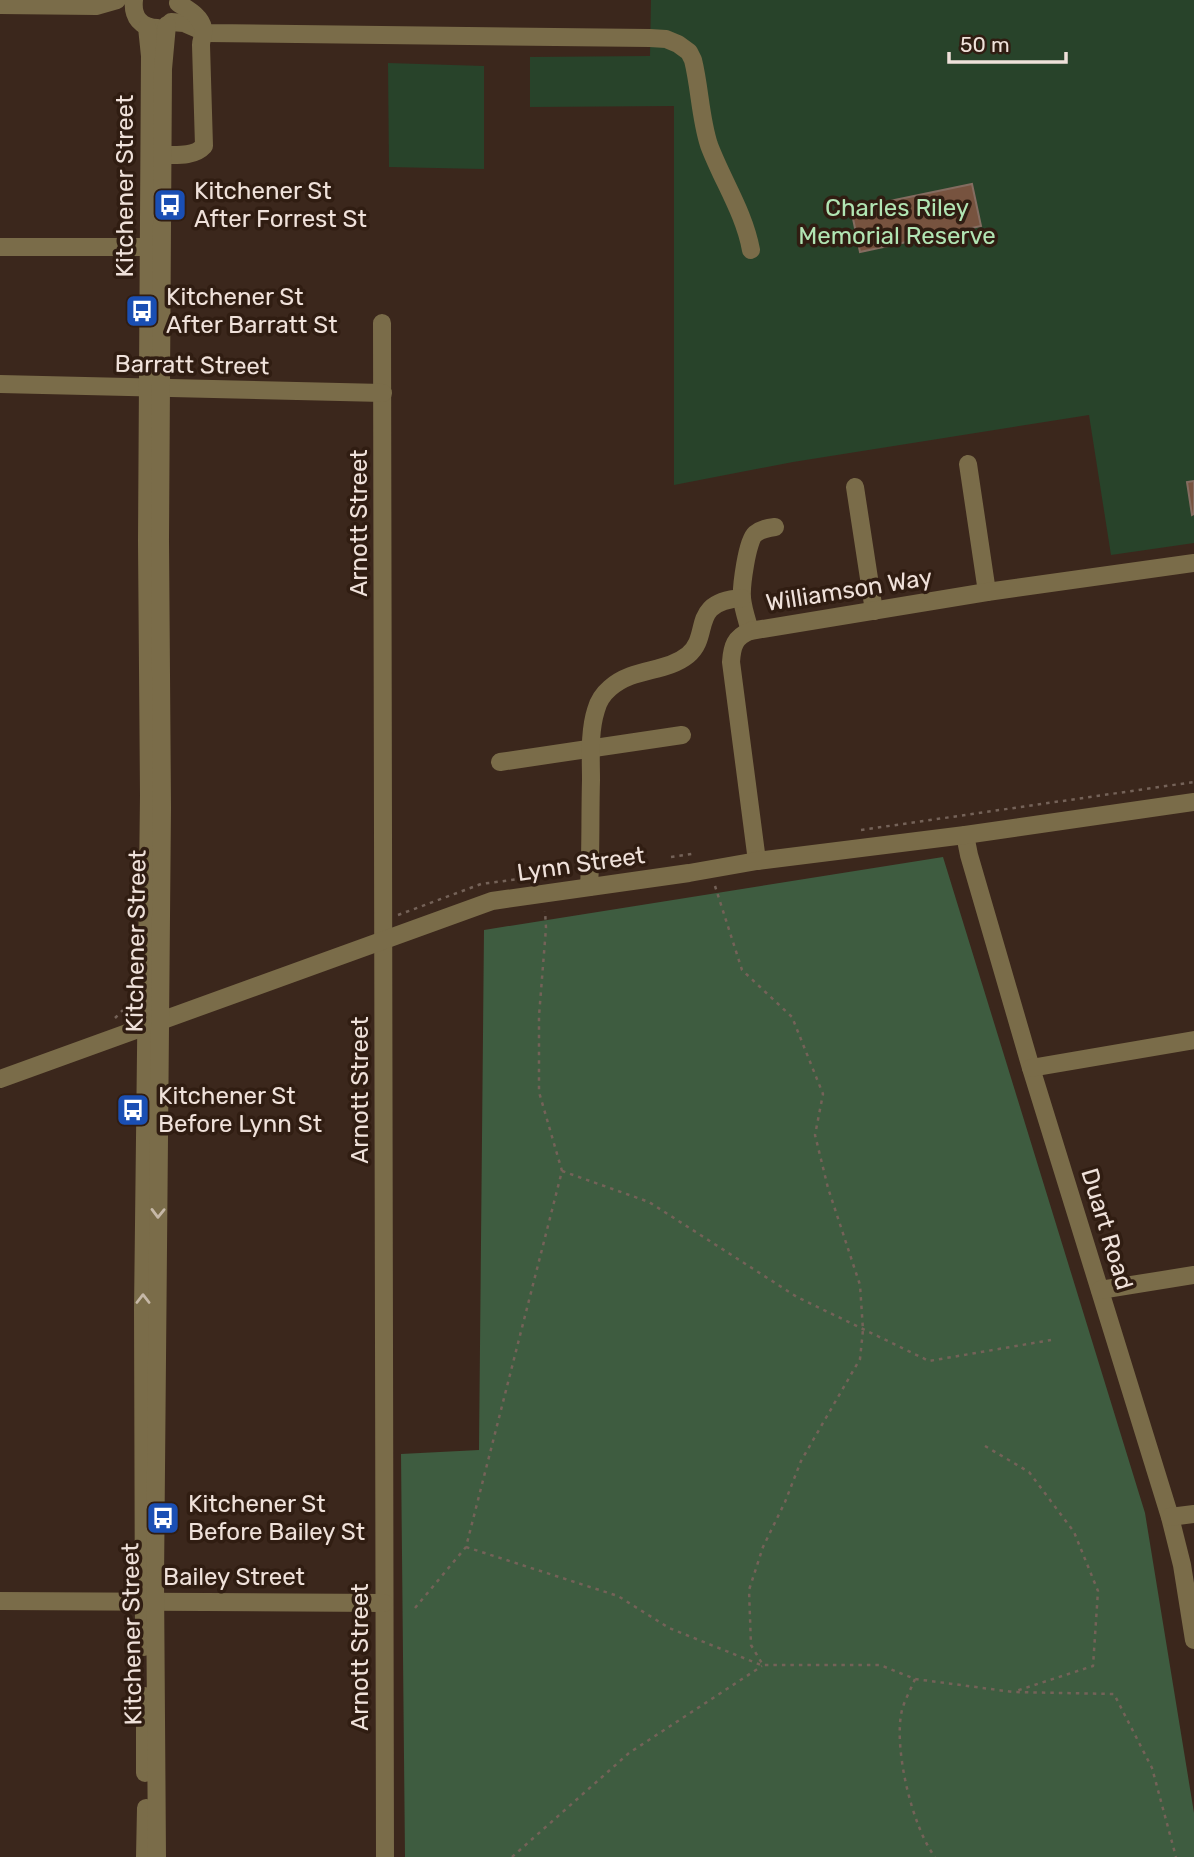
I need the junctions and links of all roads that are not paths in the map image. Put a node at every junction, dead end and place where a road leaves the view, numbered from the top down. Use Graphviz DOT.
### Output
graph roads {
  1 [pos="117,0"];
  2 [pos="177,1"];
  3 [pos="0,5"];
  4 [pos="96,6"];
  5 [pos="139,15"];
  6 [pos="169,24"];
  7 [pos="205,31"];
  8 [pos="163,155"];
  9 [pos="0,247"];
  10 [pos="157,247"];
  11 [pos="751,250"];
  12 [pos="382,324"];
  13 [pos="0,384"];
  14 [pos="155,390"];
  15 [pos="383,393"];
  16 [pos="968,464"];
  17 [pos="855,487"];
  18 [pos="775,527"];
  19 [pos="1194,563"];
  20 [pos="987,592"];
  21 [pos="742,598"];
  22 [pos="874,611"];
  23 [pos="750,631"];
  24 [pos="682,735"];
  25 [pos="591,747"];
  26 [pos="499,762"];
  27 [pos="1194,802"];
  28 [pos="965,835"];
  29 [pos="757,861"];
  30 [pos="589,887"];
  31 [pos="384,939"];
  32 [pos="153,1024"];
  33 [pos="1194,1040"];
  34 [pos="1031,1068"];
  35 [pos="0,1079"];
  36 [pos="1194,1275"];
  37 [pos="1100,1290"];
  38 [pos="1194,1514"];
  39 [pos="1170,1517"];
  40 [pos="0,1601"];
  41 [pos="149,1601"];
  42 [pos="384,1603"];
  43 [pos="1194,1640"];
  44 [pos="145,1857"];
  45 [pos="157,1857"];
  46 [pos="385,1857"];
  1 -- 4 [label="street"];
  2 -- 6 [label="street, Kitchener Street"];
  2 -- 7 [label="street"];
  3 -- 4 [label="street"];
  4 -- 5 [label="street"];
  5 -- 6 [label="street"];
  5 -- 10 [label="street, Kitchener Street"];
  6 -- 7 [label="street"];
  6 -- 8 [label="street, Kitchener Street"];
  7 -- 8 [label="street"];
  7 -- 11 [label="street"];
  8 -- 10 [label="street, Kitchener Street"];
  9 -- 10 [label="street"];
  10 -- 14 [label="street, Kitchener Street"];
  12 -- 15 [label="street, Arnott Street"];
  13 -- 14 [label="street, Barratt Street"];
  14 -- 15 [label="street, Barratt Street"];
  14 -- 32 [label="street, Kitchener Street"];
  15 -- 31 [label="street, Arnott Street"];
  16 -- 20 [label="street"];
  17 -- 22 [label="street"];
  18 -- 21 [label="street"];
  19 -- 20 [label="street, Williamson Way"];
  20 -- 22 [label="street, Williamson Way"];
  21 -- 23 [label="street"];
  21 -- 25 [label="street"];
  22 -- 23 [label="street, Williamson Way"];
  23 -- 29 [label="street, Williamson Way"];
  24 -- 25 [label="street"];
  25 -- 26 [label="street"];
  25 -- 30 [label="street"];
  27 -- 28 [label="street, Lynn Street"];
  28 -- 29 [label="street, Lynn Street"];
  28 -- 34 [label="street, Duart Road"];
  29 -- 30 [label="street, Lynn Street"];
  30 -- 31 [label="street, Lynn Street"];
  31 -- 32 [label="street, Lynn Street"];
  31 -- 42 [label="street, Arnott Street"];
  32 -- 35 [label="street, Lynn Street"];
  32 -- 41 [label="street, Kitchener Street"];
  33 -- 34 [label="street"];
  34 -- 37 [label="street, Duart Road"];
  36 -- 37 [label="street"];
  37 -- 39 [label="street, Duart Road"];
  38 -- 39 [label="street"];
  39 -- 43 [label="street, Duart Road"];
  40 -- 41 [label="street, Bailey Street"];
  41 -- 42 [label="street, Bailey Street"];
  41 -- 44 [label="street, Kitchener Street"];
  41 -- 45 [label="street, Kitchener Street"];
  42 -- 46 [label="street, Arnott Street"];
}
